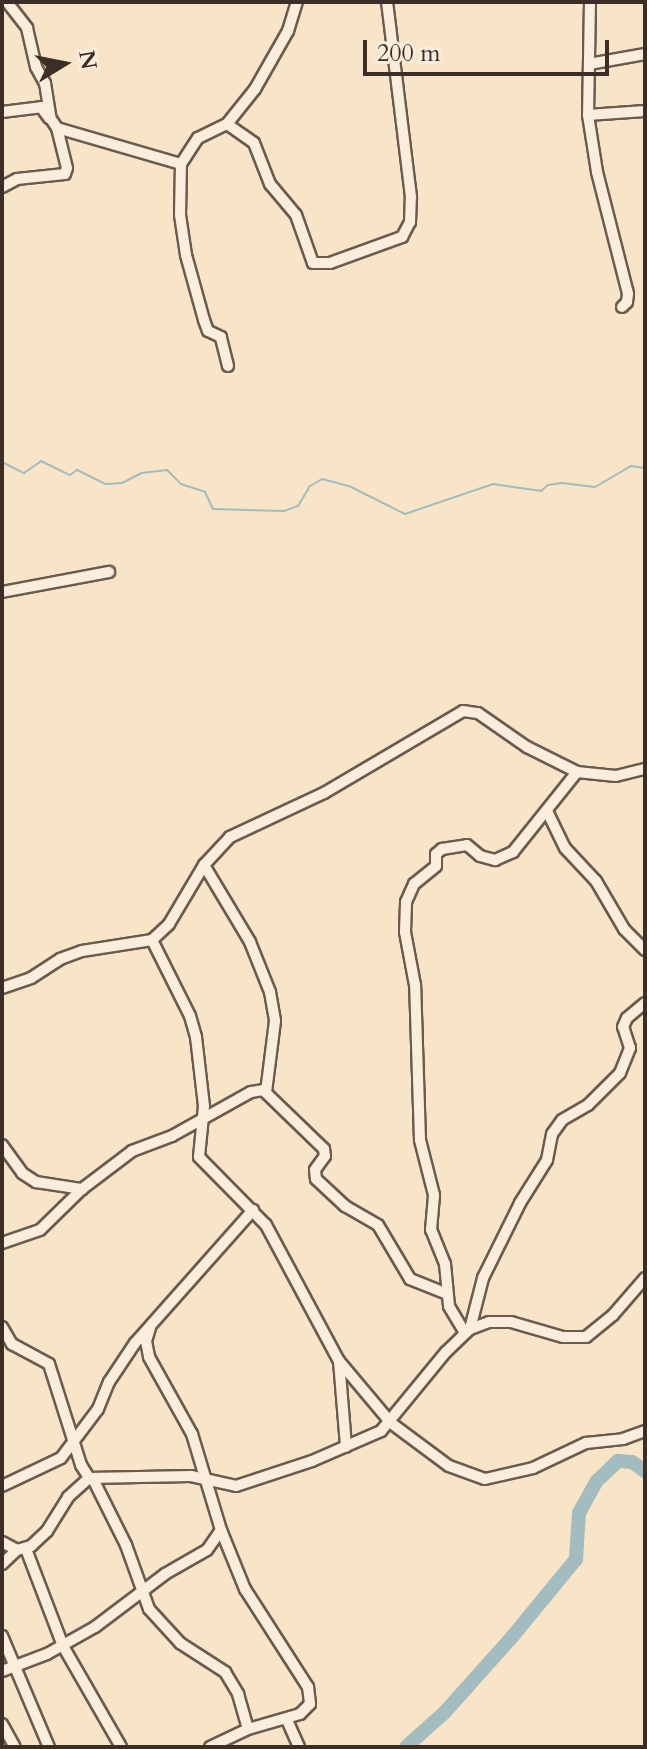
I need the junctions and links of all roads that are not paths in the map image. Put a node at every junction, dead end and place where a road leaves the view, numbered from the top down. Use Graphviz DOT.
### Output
graph roads {
  1 [pos="7,2"];
  2 [pos="297,2"];
  3 [pos="387,2"];
  4 [pos="590,2"];
  5 [pos="645,54"];
  6 [pos="589,64"];
  7 [pos="645,111"];
  8 [pos="2,112"];
  9 [pos="588,115"];
  10 [pos="54,123"];
  11 [pos="227,124"];
  12 [pos="181,164"];
  13 [pos="2,187"];
  14 [pos="622,307"];
  15 [pos="228,366"];
  16 [pos="109,572"];
  17 [pos="2,592"];
  18 [pos="645,769"];
  19 [pos="577,772"];
  20 [pos="547,811"];
  21 [pos="204,865"];
  22 [pos="152,940"];
  23 [pos="645,950"];
  24 [pos="2,988"];
  25 [pos="645,1003"];
  26 [pos="266,1092"];
  27 [pos="204,1117"];
  28 [pos="2,1145"];
  29 [pos="82,1189"];
  30 [pos="253,1210"];
  31 [pos="2,1243"];
  32 [pos="645,1278"];
  33 [pos="447,1294"];
  34 [pos="2,1327"];
  35 [pos="150,1328"];
  36 [pos="468,1331"];
  37 [pos="339,1361"];
  38 [pos="391,1423"];
  39 [pos="645,1431"];
  40 [pos="73,1442"];
  41 [pos="346,1447"];
  42 [pos="91,1479"];
  43 [pos="208,1483"];
  44 [pos="2,1486"];
  45 [pos="221,1530"];
  46 [pos="2,1542"];
  47 [pos="22,1549"];
  48 [pos="2,1564"];
  49 [pos="141,1592"];
  50 [pos="2,1636"];
  51 [pos="63,1646"];
  52 [pos="14,1668"];
  53 [pos="2,1671"];
  54 [pos="287,1720"];
  55 [pos="2,1724"];
  56 [pos="248,1729"];
  57 [pos="15,1747"];
  58 [pos="49,1747"];
  59 [pos="121,1747"];
  60 [pos="210,1747"];
  61 [pos="299,1747"];
  1 -- 10 [label="street"];
  2 -- 11 [label="street"];
  3 -- 11 [label="street"];
  4 -- 6 [label="street"];
  5 -- 6 [label="street"];
  6 -- 9 [label="street"];
  7 -- 9 [label="street"];
  8 -- 10 [label="street"];
  9 -- 14 [label="street"];
  10 -- 12 [label="street"];
  10 -- 13 [label="street"];
  11 -- 12 [label="street"];
  12 -- 15 [label="street"];
  16 -- 17 [label="street"];
  18 -- 19 [label="street"];
  19 -- 20 [label="street"];
  19 -- 21 [label="street"];
  20 -- 23 [label="street"];
  20 -- 33 [label="street"];
  21 -- 22 [label="street"];
  21 -- 26 [label="street"];
  22 -- 24 [label="street"];
  22 -- 27 [label="street"];
  25 -- 36 [label="street"];
  26 -- 27 [label="street"];
  26 -- 33 [label="street"];
  27 -- 29 [label="street"];
  27 -- 30 [label="street"];
  28 -- 29 [label="street"];
  29 -- 31 [label="street"];
  30 -- 35 [label="street"];
  30 -- 37 [label="street"];
  32 -- 36 [label="street"];
  33 -- 36 [label="street"];
  34 -- 40 [label="street"];
  35 -- 40 [label="street"];
  35 -- 43 [label="street"];
  36 -- 38 [label="street"];
  37 -- 38 [label="street"];
  37 -- 41 [label="street"];
  38 -- 39 [label="street"];
  38 -- 41 [label="street"];
  40 -- 42 [label="street"];
  40 -- 44 [label="street"];
  41 -- 43 [label="street"];
  42 -- 43 [label="street"];
  42 -- 47 [label="street"];
  42 -- 49 [label="street"];
  43 -- 45 [label="street"];
  45 -- 49 [label="street"];
  45 -- 54 [label="street"];
  46 -- 47 [label="street"];
  47 -- 48 [label="street"];
  47 -- 51 [label="street"];
  49 -- 51 [label="street"];
  49 -- 56 [label="street"];
  50 -- 52 [label="street"];
  51 -- 52 [label="street"];
  51 -- 59 [label="street"];
  52 -- 53 [label="street"];
  52 -- 58 [label="street"];
  54 -- 56 [label="street"];
  54 -- 61 [label="street"];
  55 -- 57 [label="street"];
  56 -- 60 [label="street"];
}
